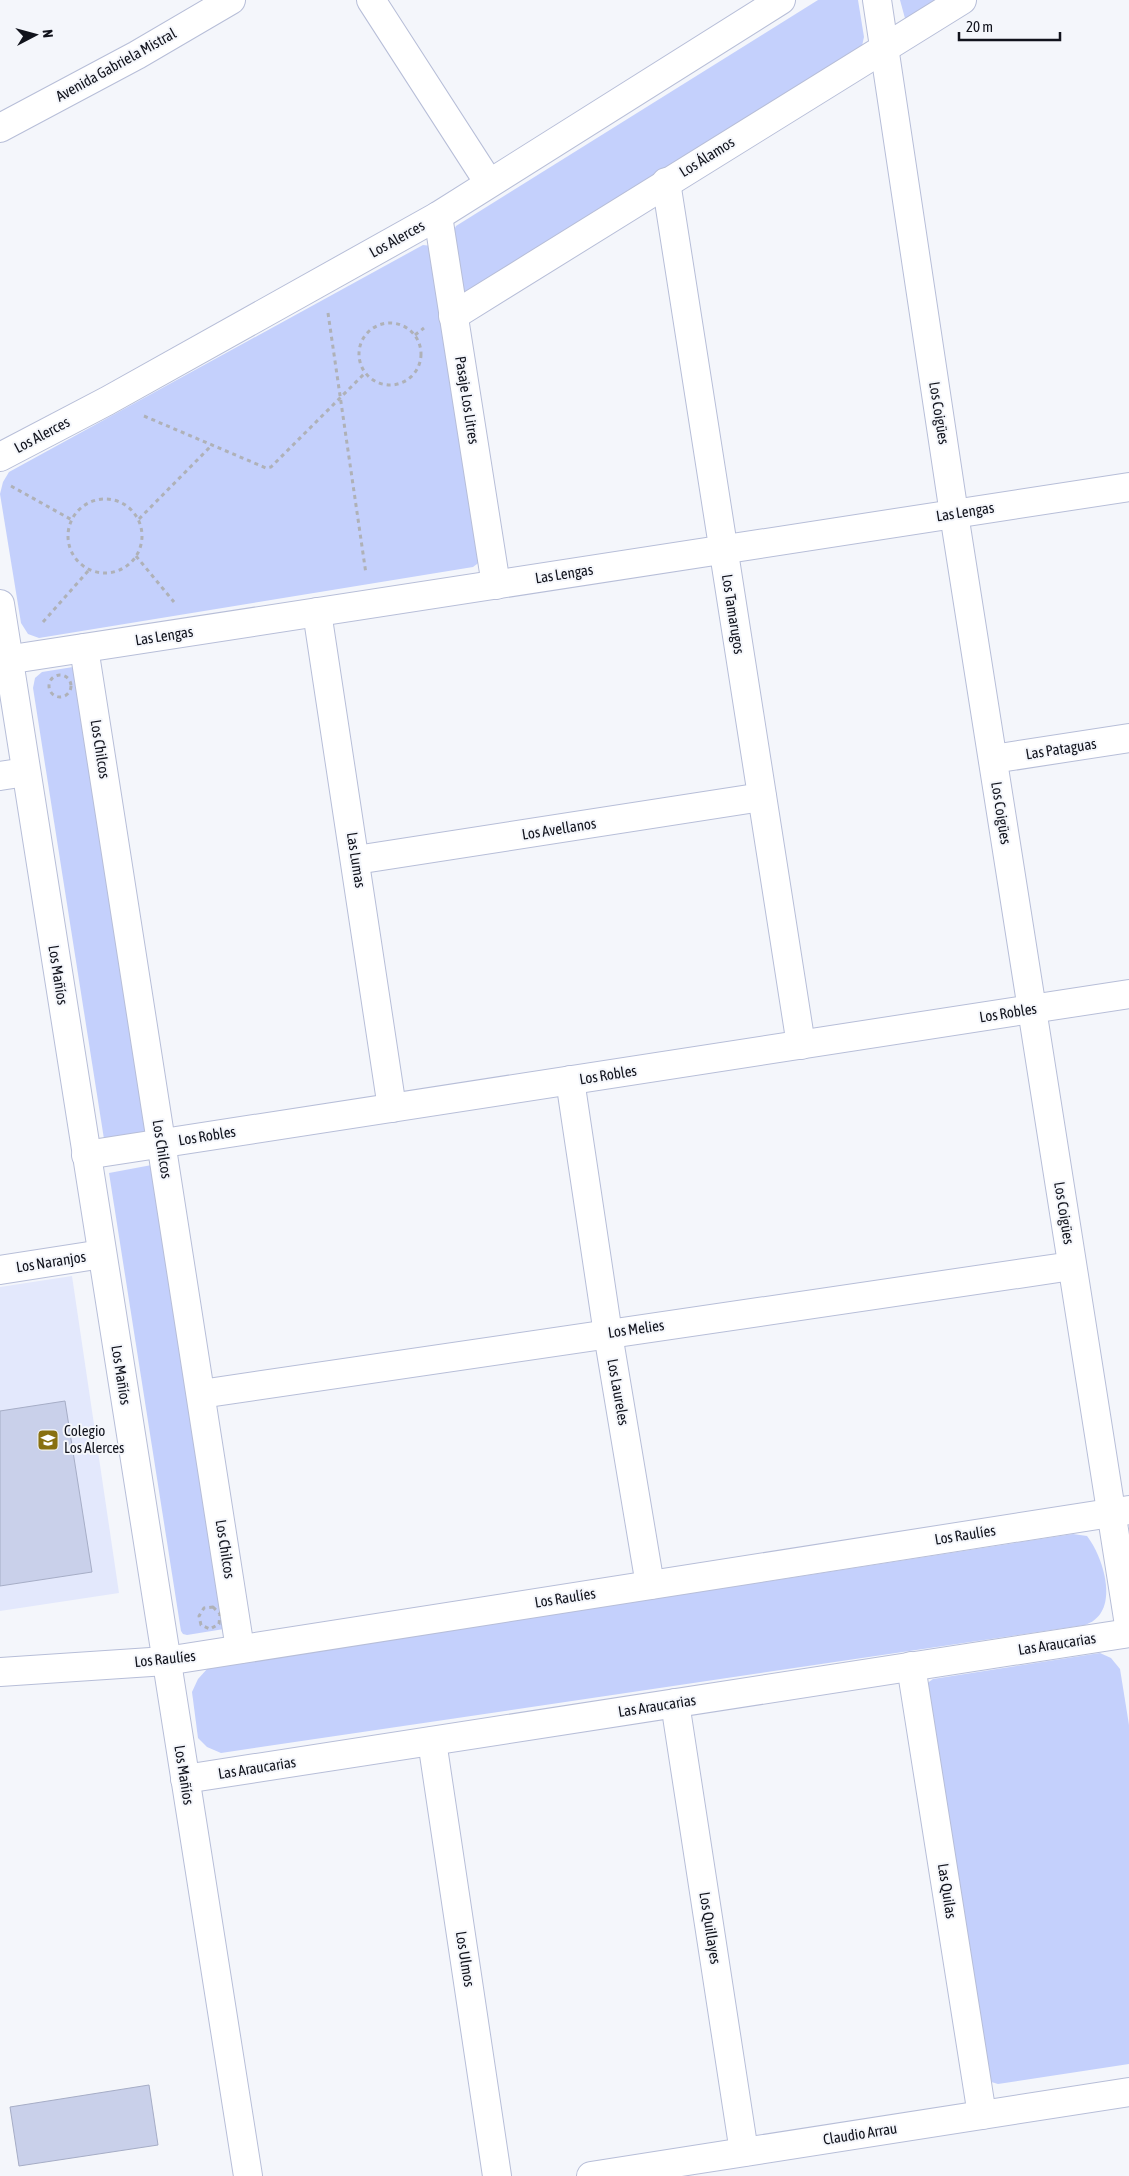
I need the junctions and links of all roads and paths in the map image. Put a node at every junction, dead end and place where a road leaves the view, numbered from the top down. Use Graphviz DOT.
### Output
graph roads {
  1 [pos="231,0"];
  2 [pos="371,0"];
  3 [pos="781,0"];
  4 [pos="877,0"];
  5 [pos="962,0"];
  6 [pos="884,47"];
  7 [pos="0,128"];
  8 [pos="666,182"];
  9 [pos="490,183"];
  10 [pos="438,216"];
  11 [pos="323,280"];
  12 [pos="453,316"];
  13 [pos="365,372"];
  14 [pos="340,398"];
  15 [pos="107,400"];
  16 [pos="212,445"];
  17 [pos="0,457"];
  18 [pos="8,485"];
  19 [pos="1129,487"];
  20 [pos="954,514"];
  21 [pos="138,519"];
  22 [pos="72,520"];
  23 [pos="723,550"];
  24 [pos="136,556"];
  25 [pos="89,570"];
  26 [pos="496,585"];
  27 [pos="0,604"];
  28 [pos="370,604"];
  29 [pos="317,612"];
  30 [pos="198,631"];
  31 [pos="84,648"];
  32 [pos="4,661"];
  33 [pos="1129,738"];
  34 [pos="993,760"];
  35 [pos="13,774"];
  36 [pos="762,797"];
  37 [pos="356,860"];
  38 [pos="1129,994"];
  39 [pos="1032,1009"];
  40 [pos="801,1045"];
  41 [pos="570,1080"];
  42 [pos="392,1108"];
  43 [pos="161,1143"];
  44 [pos="86,1155"];
  45 [pos="102,1254"];
  46 [pos="1072,1266"];
  47 [pos="0,1270"];
  48 [pos="608,1334"];
  49 [pos="201,1394"];
  50 [pos="1120,1511"];
  51 [pos="650,1585"];
  52 [pos="1129,1626"];
  53 [pos="1129,1633"];
  54 [pos="240,1649"];
  55 [pos="166,1661"];
  56 [pos="911,1666"];
  57 [pos="0,1672"];
  58 [pos="675,1703"];
  59 [pos="432,1741"];
  60 [pos="185,1780"];
  61 [pos="1129,2092"];
  62 [pos="982,2115"];
  63 [pos="744,2152"];
  64 [pos="248,2176"];
  65 [pos="497,2176"];
  66 [pos="591,2176"];
  1 -- 7 [label="street, Avenida Gabriela Mistral"];
  2 -- 9 [label="street"];
  3 -- 9 [label="street, Los Alerces"];
  4 -- 6 [label="street, Los Coigües"];
  5 -- 6 [label="street, Los Álamos"];
  6 -- 8 [label="street, Los Álamos"];
  6 -- 20 [label="street, Los Coigües"];
  8 -- 12 [label="street, Los Álamos"];
  8 -- 23 [label="street, Los Tamarugos"];
  9 -- 10 [label="street, Los Alerces"];
  10 -- 11 [label="street, Los Alerces"];
  10 -- 12 [label="street, Pasaje Los Litres"];
  11 -- 14 [label="path"];
  11 -- 15 [label="street, Los Alerces"];
  12 -- 26 [label="street, Pasaje Los Litres"];
  13 -- 13 [label="path"];
  13 -- 14 [label="path"];
  14 -- 16 [label="path"];
  14 -- 28 [label="path"];
  15 -- 16 [label="path"];
  15 -- 17 [label="street, Los Alerces"];
  16 -- 21 [label="path"];
  18 -- 22 [label="path"];
  19 -- 20 [label="street, Las Lengas"];
  20 -- 23 [label="street, Las Lengas"];
  20 -- 34 [label="street, Los Coigües"];
  21 -- 22 [label="path"];
  21 -- 24 [label="path"];
  22 -- 25 [label="path"];
  23 -- 26 [label="street, Las Lengas"];
  23 -- 36 [label="street, Los Tamarugos"];
  24 -- 25 [label="path"];
  24 -- 30 [label="path"];
  25 -- 32 [label="path"];
  26 -- 28 [label="street, Las Lengas"];
  27 -- 32 [label="street, Los Mañíos"];
  28 -- 29 [label="street, Las Lengas"];
  29 -- 30 [label="street, Las Lengas"];
  29 -- 37 [label="street, Las Lumas"];
  30 -- 31 [label="street, Las Lengas"];
  31 -- 32 [label="street, Las Lengas"];
  31 -- 43 [label="street, Los Chilcos"];
  32 -- 35 [label="street, Los Mañíos"];
  33 -- 34 [label="street, Las Pataguas"];
  34 -- 39 [label="street, Los Coigües"];
  35 -- 44 [label="street, Los Mañíos"];
  36 -- 37 [label="street, Los Avellanos"];
  36 -- 40 [label="street, Los Tamarugos"];
  37 -- 42 [label="street, Las Lumas"];
  38 -- 39 [label="street, Los Robles"];
  39 -- 40 [label="street, Los Robles"];
  39 -- 46 [label="street, Los Coigües"];
  40 -- 41 [label="street, Los Robles"];
  41 -- 42 [label="street, Los Robles"];
  41 -- 48 [label="street, Los Laureles"];
  42 -- 43 [label="street, Los Robles"];
  43 -- 44 [label="street, Los Robles"];
  43 -- 49 [label="street, Los Chilcos"];
  44 -- 45 [label="street, Los Mañíos"];
  45 -- 47 [label="street, Los Naranjos"];
  45 -- 55 [label="street, Los Mañíos"];
  46 -- 48 [label="street, Los Melies"];
  46 -- 50 [label="street, Los Coigües"];
  48 -- 49 [label="street, Los Melies"];
  48 -- 51 [label="street, Los Laureles"];
  49 -- 54 [label="street, Los Chilcos"];
  50 -- 51 [label="street, Los Raulíes"];
  50 -- 52 [label="street, Los Coigües"];
  51 -- 54 [label="street, Los Raulíes"];
  53 -- 56 [label="street, Las Araucarias"];
  54 -- 55 [label="street, Los Raulíes"];
  55 -- 57 [label="street, Los Raulíes"];
  55 -- 60 [label="street, Los Mañíos"];
  56 -- 58 [label="street, Las Araucarias"];
  56 -- 62 [label="street, Las Quilas"];
  58 -- 59 [label="street, Las Araucarias"];
  58 -- 63 [label="street, Los Quillayes"];
  59 -- 60 [label="street, Las Araucarias"];
  59 -- 65 [label="street, Los Ulmos"];
  60 -- 64 [label="street, Los Mañíos"];
  61 -- 62 [label="street, Claudio Arrau"];
  62 -- 63 [label="street, Claudio Arrau"];
  63 -- 66 [label="street, Claudio Arrau"];
}
